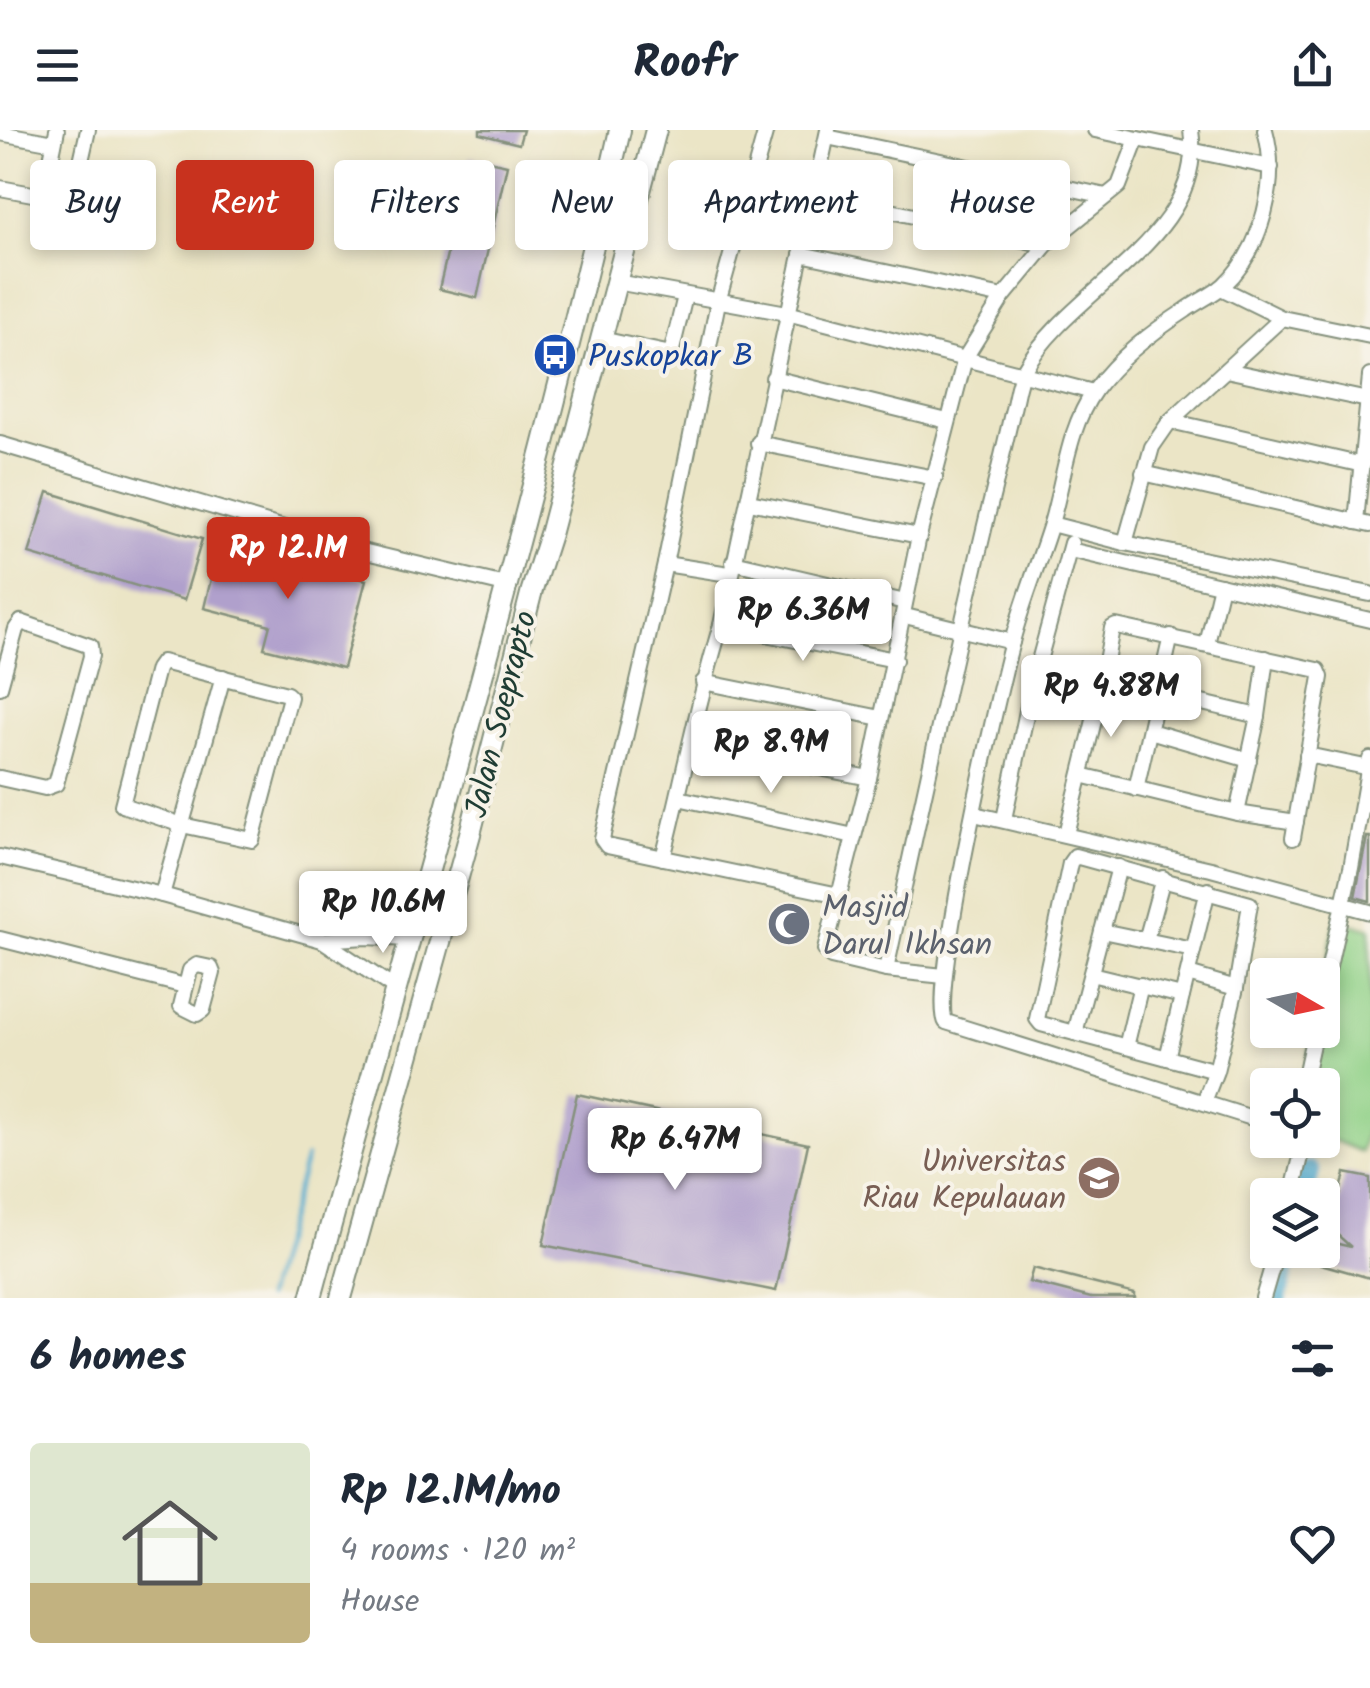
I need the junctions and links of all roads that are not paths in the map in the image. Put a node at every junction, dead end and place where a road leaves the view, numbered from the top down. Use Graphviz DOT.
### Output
graph roads {
  1 [pos="88,130"];
  2 [pos="620,130"];
  3 [pos="656,130"];
  4 [pos="766,130"];
  5 [pos="1095,130"];
  6 [pos="1191,130"];
  7 [pos="1265,130"];
  8 [pos="0,132"];
  9 [pos="828,134"];
  10 [pos="1135,135"];
  11 [pos="55,136"];
  12 [pos="1194,150"];
  13 [pos="81,160"];
  14 [pos="822,160"];
  15 [pos="1271,167"];
  16 [pos="0,188"];
  17 [pos="1106,196"];
  18 [pos="1070,225"];
  19 [pos="802,250"];
  20 [pos="1042,250"];
  21 [pos="801,254"];
  22 [pos="616,282"];
  23 [pos="1220,288"];
  24 [pos="685,296"];
  25 [pos="1003,297"];
  26 [pos="718,302"];
  27 [pos="787,314"];
  28 [pos="1282,318"];
  29 [pos="1370,336"];
  30 [pos="602,339"];
  31 [pos="965,358"];
  32 [pos="1226,370"];
  33 [pos="1022,372"];
  34 [pos="1370,376"];
  35 [pos="773,378"];
  36 [pos="1093,392"];
  37 [pos="1368,400"];
  38 [pos="947,421"];
  39 [pos="1170,421"];
  40 [pos="758,443"];
  41 [pos="0,444"];
  42 [pos="1362,464"];
  43 [pos="1143,473"];
  44 [pos="936,478"];
  45 [pos="749,502"];
  46 [pos="1051,524"];
  47 [pos="1363,524"];
  48 [pos="1074,530"];
  49 [pos="919,536"];
  50 [pos="1124,544"];
  51 [pos="1070,550"];
  52 [pos="664,564"];
  53 [pos="731,568"];
  54 [pos="1221,584"];
  55 [pos="506,585"];
  56 [pos="1370,594"];
  57 [pos="905,609"];
  58 [pos="1370,620"];
  59 [pos="720,626"];
  60 [pos="960,630"];
  61 [pos="1171,636"];
  62 [pos="1012,642"];
  63 [pos="1206,644"];
  64 [pos="490,655"];
  65 [pos="1266,658"];
  66 [pos="514,660"];
  67 [pos="895,660"];
  68 [pos="223,677"];
  69 [pos="703,682"];
  70 [pos="1032,683"];
  71 [pos="0,688"];
  72 [pos="1159,693"];
  73 [pos="1099,700"];
  74 [pos="1258,716"];
  75 [pos="881,718"];
  76 [pos="1150,731"];
  77 [pos="692,742"];
  78 [pos="1307,755"];
  79 [pos="1370,759"];
  80 [pos="1249,760"];
  81 [pos="1369,767"];
  82 [pos="1081,775"];
  83 [pos="0,778"];
  84 [pos="869,778"];
  85 [pos="1136,789"];
  86 [pos="678,798"];
  87 [pos="1237,813"];
  88 [pos="974,814"];
  89 [pos="1004,820"];
  90 [pos="182,825"];
  91 [pos="1066,834"];
  92 [pos="854,836"];
  93 [pos="0,857"];
  94 [pos="663,858"];
  95 [pos="1120,866"];
  96 [pos="1163,878"];
  97 [pos="1208,890"];
  98 [pos="162,895"];
  99 [pos="839,896"];
  100 [pos="1343,905"];
  101 [pos="1370,912"];
  102 [pos="1102,931"];
  103 [pos="0,939"];
  104 [pos="322,940"];
  105 [pos="409,940"];
  106 [pos="1146,940"];
  107 [pos="1193,950"];
  108 [pos="1331,958"];
  109 [pos="886,970"];
  110 [pos="1091,974"];
  111 [pos="1188,974"];
  112 [pos="944,976"];
  113 [pos="1140,985"];
  114 [pos="185,986"];
  115 [pos="394,988"];
  116 [pos="1236,988"];
  117 [pos="1182,996"];
  118 [pos="1075,1033"];
  119 [pos="1126,1047"];
  120 [pos="1167,1058"];
  121 [pos="1216,1071"];
  122 [pos="1204,1102"];
  123 [pos="1250,1116"];
  124 [pos="1272,1268"];
  125 [pos="311,1298"];
  126 [pos="341,1298"];
  127 [pos="1263,1298"];
  1 -- 13 [label="street"];
  2 -- 55 [label="highway, Jalan Soeprapto"];
  3 -- 22 [label="highway, Jalan Soeprapto"];
  4 -- 26 [label="street"];
  5 -- 10 [label="street"];
  6 -- 12 [label="street"];
  7 -- 15 [label="street"];
  8 -- 11 [label="street"];
  9 -- 14 [label="street"];
  9 -- 17 [label="street"];
  10 -- 12 [label="street"];
  10 -- 17 [label="street"];
  11 -- 16 [label="street"];
  12 -- 15 [label="street"];
  12 -- 33 [label="street"];
  15 -- 23 [label="street"];
  17 -- 18 [label="street"];
  19 -- 21 [label="street"];
  20 -- 25 [label="street"];
  21 -- 25 [label="street"];
  21 -- 27 [label="street"];
  22 -- 24 [label="street"];
  22 -- 30 [label="highway, Jalan Soeprapto"];
  23 -- 28 [label="street"];
  23 -- 36 [label="street"];
  24 -- 26 [label="street"];
  24 -- 30 [label="street"];
  25 -- 31 [label="street"];
  26 -- 27 [label="street"];
  26 -- 52 [label="street"];
  27 -- 31 [label="street"];
  27 -- 35 [label="street"];
  28 -- 29 [label="street"];
  28 -- 32 [label="street"];
  30 -- 66 [label="highway, Jalan Soeprapto"];
  31 -- 33 [label="street"];
  31 -- 38 [label="street"];
  32 -- 37 [label="street"];
  32 -- 39 [label="street"];
  33 -- 36 [label="street"];
  33 -- 60 [label="street"];
  34 -- 37 [label="street"];
  35 -- 38 [label="street"];
  35 -- 40 [label="street"];
  36 -- 46 [label="street"];
  37 -- 42 [label="street"];
  38 -- 44 [label="street"];
  39 -- 42 [label="street"];
  39 -- 43 [label="street"];
  40 -- 44 [label="street"];
  40 -- 45 [label="street"];
  41 -- 55 [label="street"];
  42 -- 47 [label="street"];
  43 -- 47 [label="street"];
  43 -- 50 [label="street"];
  44 -- 49 [label="street"];
  45 -- 49 [label="street"];
  45 -- 53 [label="street"];
  46 -- 48 [label="street"];
  46 -- 62 [label="street"];
  48 -- 50 [label="street"];
  48 -- 51 [label="street"];
  49 -- 57 [label="street"];
  50 -- 56 [label="street"];
  51 -- 54 [label="street"];
  51 -- 70 [label="street"];
  52 -- 53 [label="street"];
  52 -- 94 [label="street"];
  53 -- 57 [label="street"];
  53 -- 59 [label="street"];
  54 -- 58 [label="street"];
  54 -- 63 [label="street"];
  55 -- 64 [label="highway, Jalan Soeprapto"];
  57 -- 60 [label="street"];
  57 -- 67 [label="street"];
  59 -- 67 [label="street"];
  59 -- 69 [label="street"];
  60 -- 62 [label="street"];
  60 -- 109 [label="street"];
  61 -- 63 [label="street"];
  61 -- 72 [label="street"];
  61 -- 73 [label="street"];
  62 -- 88 [label="street"];
  63 -- 65 [label="street"];
  64 -- 66 [label="highway"];
  64 -- 105 [label="highway, Jalan Soeprapto"];
  65 -- 74 [label="street"];
  65 -- 78 [label="street"];
  66 -- 126 [label="highway, Jalan Soeprapto"];
  67 -- 75 [label="street"];
  68 -- 90 [label="street"];
  68 -- 90 [label="street"];
  68 -- 90 [label="street"];
  69 -- 75 [label="street"];
  69 -- 77 [label="street"];
  70 -- 73 [label="street"];
  70 -- 89 [label="street"];
  71 -- 83 [label="street"];
  72 -- 74 [label="street"];
  72 -- 76 [label="street"];
  73 -- 82 [label="street"];
  74 -- 80 [label="street"];
  75 -- 84 [label="street"];
  76 -- 80 [label="street"];
  76 -- 85 [label="street"];
  77 -- 84 [label="street"];
  77 -- 86 [label="street"];
  78 -- 81 [label="street"];
  78 -- 87 [label="street"];
  79 -- 81 [label="street"];
  80 -- 87 [label="street"];
  81 -- 100 [label="street"];
  82 -- 85 [label="street"];
  82 -- 91 [label="street"];
  84 -- 92 [label="street"];
  85 -- 87 [label="street"];
  86 -- 92 [label="street"];
  86 -- 94 [label="street"];
  88 -- 89 [label="street"];
  88 -- 112 [label="street"];
  89 -- 91 [label="street"];
  90 -- 98 [label="street"];
  91 -- 100 [label="street"];
  92 -- 99 [label="street"];
  93 -- 98 [label="street"];
  94 -- 99 [label="street"];
  95 -- 96 [label="street"];
  95 -- 102 [label="street"];
  95 -- 118 [label="street"];
  96 -- 97 [label="street"];
  96 -- 106 [label="street"];
  97 -- 107 [label="street"];
  97 -- 116 [label="street"];
  98 -- 104 [label="street"];
  99 -- 109 [label="street"];
  100 -- 101 [label="street"];
  100 -- 108 [label="street"];
  102 -- 106 [label="street"];
  102 -- 110 [label="street"];
  103 -- 114 [label="street"];
  104 -- 105 [label="street"];
  104 -- 115 [label="street"];
  105 -- 115 [label="highway, Jalan Soeprapto"];
  106 -- 107 [label="street"];
  107 -- 111 [label="street"];
  109 -- 112 [label="street"];
  110 -- 113 [label="street"];
  110 -- 118 [label="street"];
  111 -- 116 [label="street"];
  111 -- 117 [label="street"];
  112 -- 122 [label="street"];
  113 -- 117 [label="street"];
  113 -- 119 [label="street"];
  115 -- 125 [label="highway, Jalan Soeprapto"];
  116 -- 121 [label="street"];
  117 -- 120 [label="street"];
  118 -- 119 [label="street"];
  119 -- 120 [label="street"];
  120 -- 121 [label="street"];
  121 -- 122 [label="street"];
  122 -- 123 [label="street"];
  124 -- 127 [label="street"];
}
